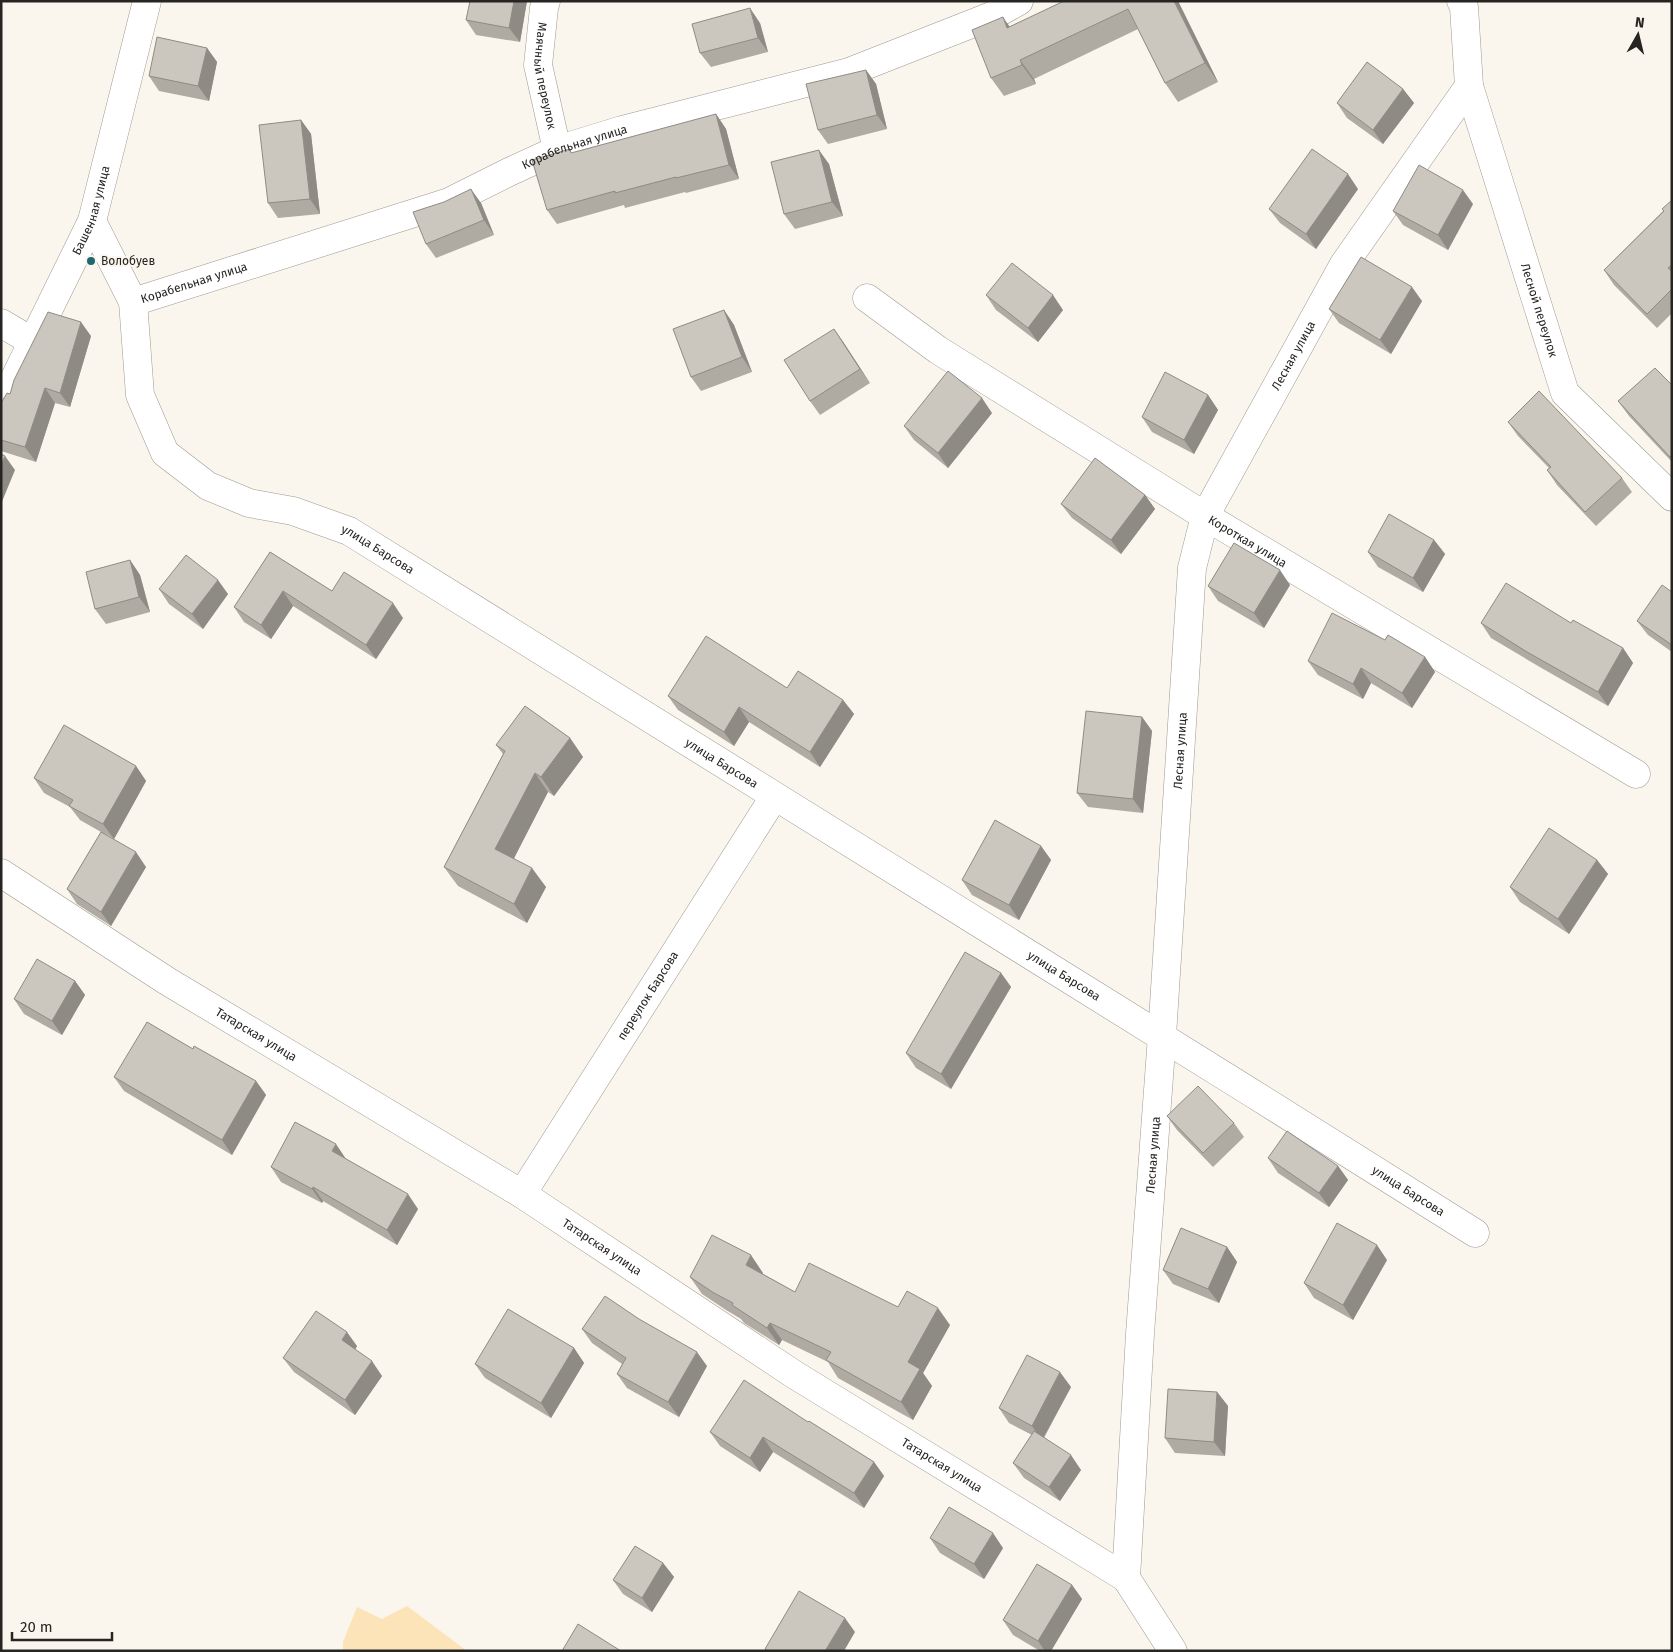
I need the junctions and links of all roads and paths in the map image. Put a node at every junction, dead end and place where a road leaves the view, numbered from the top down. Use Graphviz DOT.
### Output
graph roads {
  1 [pos="147,1"];
  2 [pos="546,1"];
  3 [pos="1019,1"];
  4 [pos="1461,1"];
  5 [pos="1468,86"];
  6 [pos="557,150"];
  7 [pos="92,220"];
  8 [pos="866,298"];
  9 [pos="133,302"];
  10 [pos="1,322"];
  11 [pos="33,342"];
  12 [pos="1,406"];
  13 [pos="1672,497"];
  14 [pos="1204,516"];
  15 [pos="1636,774"];
  16 [pos="774,797"];
  17 [pos="1,873"];
  18 [pos="1162,1036"];
  19 [pos="522,1194"];
  20 [pos="1475,1233"];
  21 [pos="1126,1578"];
  22 [pos="1174,1651"];
  1 -- 7 [label="street, Башенная улица"];
  2 -- 6 [label="street, Маячный переулок"];
  3 -- 6 [label="street, Корабельная улица"];
  4 -- 5 [label="street"];
  5 -- 13 [label="street, Лесной переулок"];
  5 -- 14 [label="street, Лесная улица"];
  6 -- 9 [label="street, Корабельная улица"];
  7 -- 9 [label="street, улица Барсова"];
  7 -- 11 [label="street, Башенная улица"];
  8 -- 14 [label="street, Короткая улица"];
  9 -- 16 [label="street, улица Барсова"];
  10 -- 11 [label="street"];
  11 -- 12 [label="street, Башенная улица"];
  14 -- 15 [label="street, Короткая улица"];
  14 -- 18 [label="street, Лесная улица"];
  16 -- 18 [label="street, улица Барсова"];
  16 -- 19 [label="street, переулок Барсова"];
  17 -- 19 [label="street, Татарская улица"];
  18 -- 20 [label="street, улица Барсова"];
  18 -- 21 [label="street, Лесная улица"];
  19 -- 21 [label="street, Татарская улица"];
  21 -- 22 [label="street, Татарская улица"];
}
